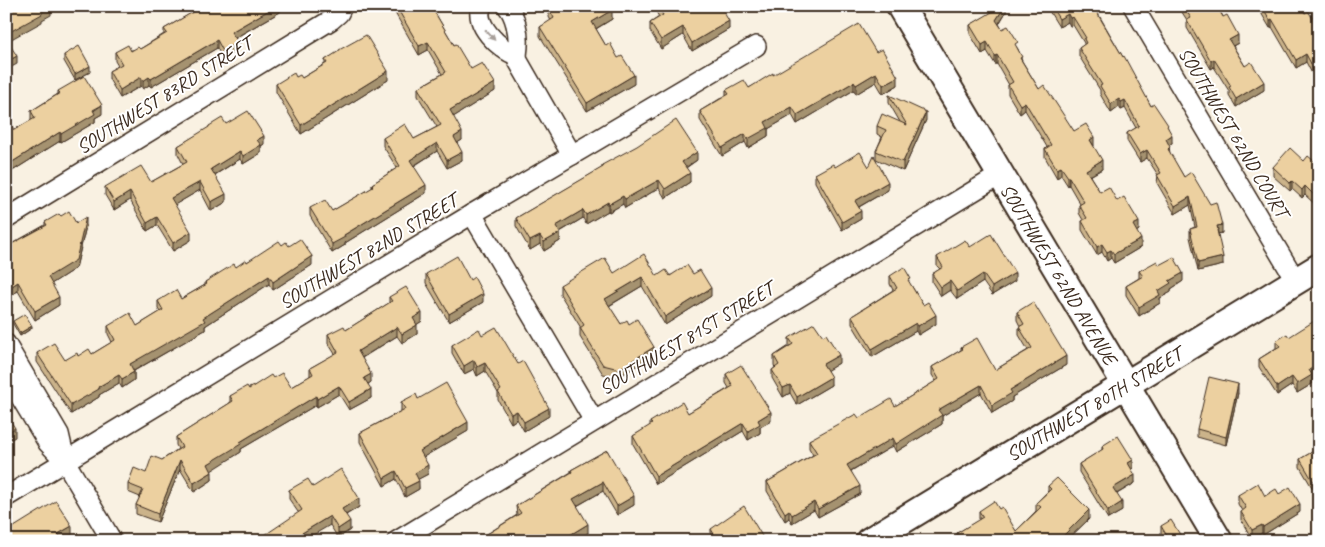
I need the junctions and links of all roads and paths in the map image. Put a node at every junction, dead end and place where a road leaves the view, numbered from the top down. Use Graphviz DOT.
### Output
graph roads {
  1 [pos="342,6"];
  2 [pos="482,6"];
  3 [pos="507,6"];
  4 [pos="900,6"];
  5 [pos="1133,6"];
  6 [pos="756,46"];
  7 [pos="516,55"];
  8 [pos="572,154"];
  9 [pos="1000,175"];
  10 [pos="472,214"];
  11 [pos="6,219"];
  12 [pos="1319,267"];
  13 [pos="1296,281"];
  14 [pos="6,344"];
  15 [pos="6,373"];
  16 [pos="1125,385"];
  17 [pos="594,421"];
  18 [pos="65,461"];
  19 [pos="6,497"];
  20 [pos="112,541"];
  21 [pos="397,541"];
  22 [pos="869,541"];
  23 [pos="1219,541"];
  1 -- 11 [label="street, SOUTHWEST 83RD STREET"];
  2 -- 7 [label="street, one-way"];
  3 -- 7 [label="street"];
  4 -- 9 [label="street, SOUTHWEST 62ND AVENUE"];
  5 -- 13 [label="street, SOUTHWEST 62ND COURT"];
  6 -- 8 [label="street, SOUTHWEST 82ND STREET"];
  7 -- 8 [label="street"];
  8 -- 10 [label="street, SOUTHWEST 82ND STREET"];
  9 -- 16 [label="street, SOUTHWEST 62ND AVENUE"];
  9 -- 17 [label="street, SOUTHWEST 81ST STREET"];
  10 -- 17 [label="street"];
  10 -- 18 [label="street, SOUTHWEST 82ND STREET"];
  12 -- 13 [label="street, SOUTHWEST 80TH STREET"];
  13 -- 16 [label="street, SOUTHWEST 80TH STREET"];
  14 -- 18 [label="street"];
  15 -- 18 [label="street"];
  16 -- 22 [label="street, SOUTHWEST 80TH STREET"];
  16 -- 23 [label="street, SOUTHWEST 62ND AVENUE"];
  17 -- 21 [label="street, SOUTHWEST 81ST STREET"];
  18 -- 19 [label="street, SOUTHWEST 82ND STREET"];
  18 -- 20 [label="street"];
}
